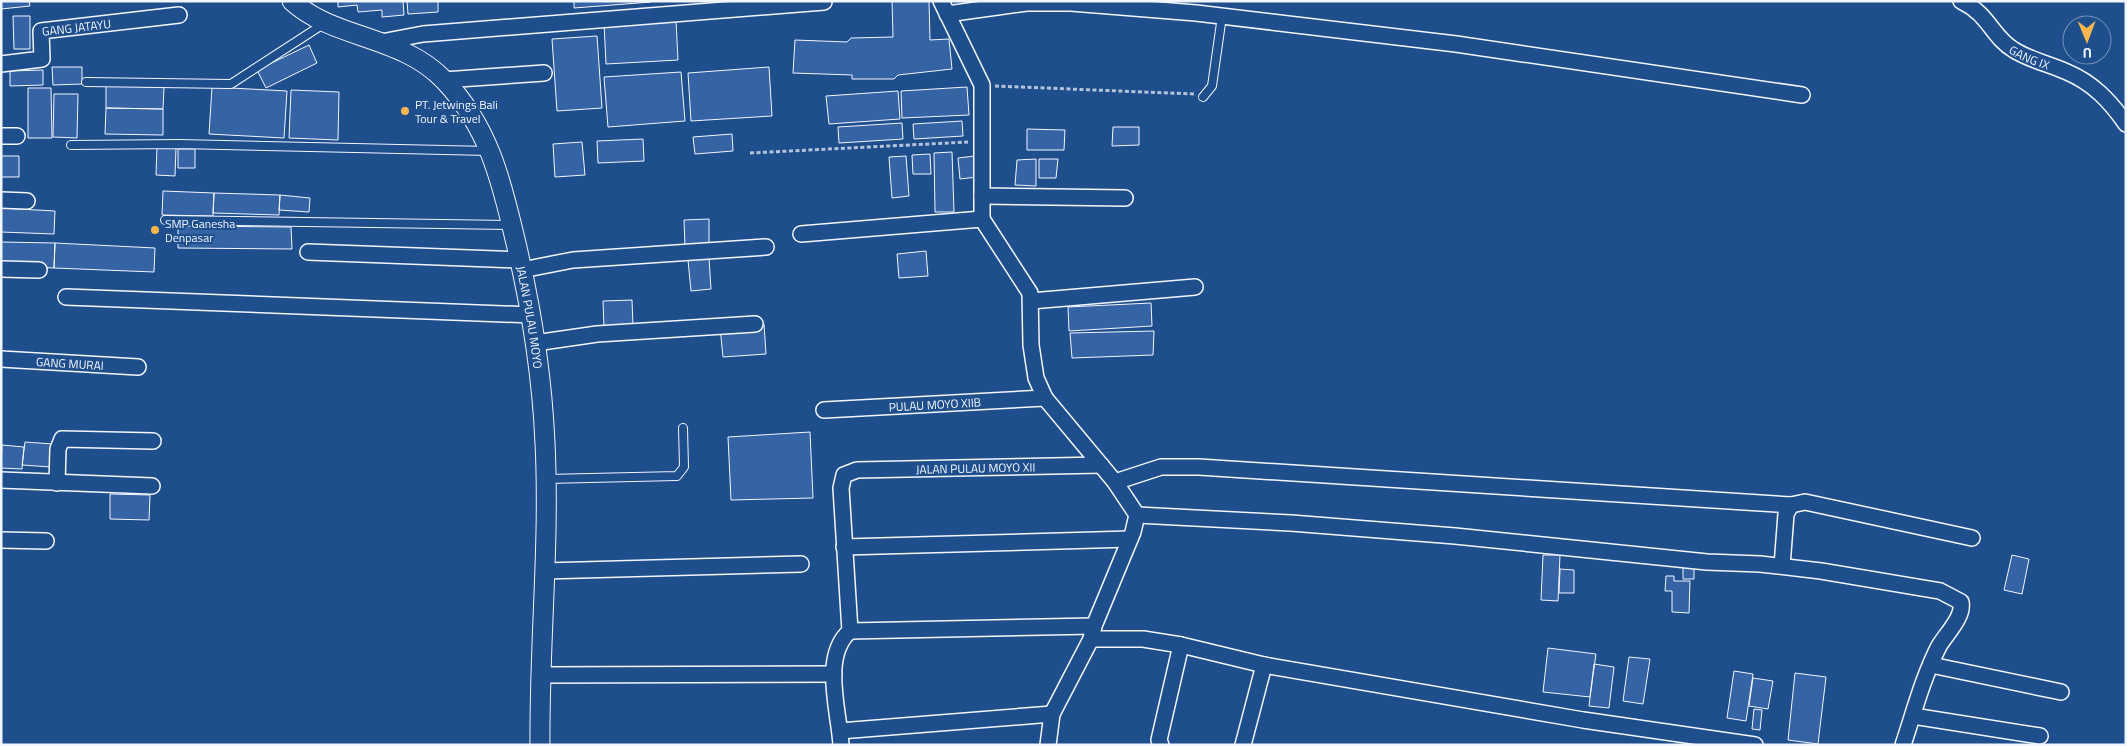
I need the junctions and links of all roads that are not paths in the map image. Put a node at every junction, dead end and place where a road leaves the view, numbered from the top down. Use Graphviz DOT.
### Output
graph roads {
  1 [pos="292,1"];
  2 [pos="1961,1"];
  3 [pos="824,2"];
  4 [pos="944,8"];
  5 [pos="180,16"];
  6 [pos="1222,16"];
  7 [pos="327,22"];
  8 [pos="381,42"];
  9 [pos="1,64"];
  10 [pos="544,73"];
  11 [pos="444,80"];
  12 [pos="86,82"];
  13 [pos="1802,95"];
  14 [pos="1203,97"];
  15 [pos="2126,124"];
  16 [pos="1,136"];
  17 [pos="17,136"];
  18 [pos="71,145"];
  19 [pos="491,151"];
  20 [pos="982,196"];
  21 [pos="1125,198"];
  22 [pos="1,200"];
  23 [pos="27,201"];
  24 [pos="982,219"];
  25 [pos="165,220"];
  26 [pos="512,225"];
  27 [pos="801,234"];
  28 [pos="766,247"];
  29 [pos="308,252"];
  30 [pos="521,265"];
  31 [pos="1,269"];
  32 [pos="39,270"];
  33 [pos="1195,287"];
  34 [pos="66,297"];
  35 [pos="1039,300"];
  36 [pos="532,315"];
  37 [pos="755,324"];
  38 [pos="536,343"];
  39 [pos="1,359"];
  40 [pos="138,367"];
  41 [pos="1045,398"];
  42 [pos="824,410"];
  43 [pos="683,428"];
  44 [pos="153,441"];
  45 [pos="1101,465"];
  46 [pos="546,479"];
  47 [pos="1,480"];
  48 [pos="1115,482"];
  49 [pos="57,483"];
  50 [pos="152,486"];
  51 [pos="1791,505"];
  52 [pos="1137,515"];
  53 [pos="1972,538"];
  54 [pos="1,540"];
  55 [pos="1130,540"];
  56 [pos="46,541"];
  57 [pos="844,547"];
  58 [pos="801,564"];
  59 [pos="1782,566"];
  60 [pos="544,571"];
  61 [pos="850,631"];
  62 [pos="1100,636"];
  63 [pos="1181,645"];
  64 [pos="1264,665"];
  65 [pos="1931,665"];
  66 [pos="834,674"];
  67 [pos="542,675"];
  68 [pos="2061,692"];
  69 [pos="1052,714"];
  70 [pos="1913,716"];
  71 [pos="2040,736"];
  72 [pos="840,738"];
  73 [pos="540,745"];
  74 [pos="1048,745"];
  75 [pos="1161,745"];
  76 [pos="1243,745"];
  77 [pos="1755,745"];
  78 [pos="1903,745"];
  1 -- 7 [label="street, JALAN PULAU MOYO"];
  2 -- 15 [label="street, GANG IX"];
  3 -- 8 [label="street"];
  4 -- 6 [label="street"];
  4 -- 20 [label="street"];
  5 -- 9 [label="street, GANG JATAYU"];
  6 -- 13 [label="street"];
  6 -- 14 [label="lane"];
  7 -- 8 [label="street, JALAN PULAU MOYO"];
  7 -- 12 [label="lane"];
  8 -- 11 [label="street, JALAN PULAU MOYO"];
  10 -- 11 [label="street"];
  11 -- 19 [label="street, JALAN PULAU MOYO"];
  16 -- 17 [label="street"];
  18 -- 19 [label="lane"];
  19 -- 26 [label="street, JALAN PULAU MOYO"];
  20 -- 21 [label="street"];
  20 -- 24 [label="street"];
  22 -- 23 [label="street"];
  24 -- 27 [label="street"];
  24 -- 35 [label="street"];
  25 -- 26 [label="lane"];
  26 -- 30 [label="street, JALAN PULAU MOYO"];
  28 -- 30 [label="street"];
  29 -- 30 [label="street"];
  30 -- 36 [label="street, JALAN PULAU MOYO"];
  31 -- 32 [label="street"];
  33 -- 35 [label="street"];
  34 -- 36 [label="street"];
  35 -- 41 [label="street"];
  36 -- 38 [label="street, JALAN PULAU MOYO"];
  37 -- 38 [label="street"];
  38 -- 46 [label="street, JALAN PULAU MOYO"];
  39 -- 40 [label="street, GANG MURAI"];
  41 -- 42 [label="street, PULAU MOYO XIIB"];
  41 -- 45 [label="street"];
  43 -- 46 [label="lane"];
  44 -- 49 [label="street"];
  45 -- 48 [label="street"];
  45 -- 57 [label="street, JALAN PULAU MOYO XII"];
  46 -- 60 [label="street, JALAN PULAU MOYO"];
  47 -- 49 [label="street"];
  48 -- 51 [label="street"];
  48 -- 52 [label="street"];
  49 -- 50 [label="street"];
  51 -- 53 [label="street"];
  51 -- 59 [label="street"];
  52 -- 55 [label="street"];
  52 -- 59 [label="street"];
  54 -- 56 [label="street"];
  55 -- 57 [label="street"];
  55 -- 62 [label="street"];
  57 -- 61 [label="street"];
  58 -- 60 [label="street"];
  59 -- 65 [label="street"];
  60 -- 67 [label="street, JALAN PULAU MOYO"];
  61 -- 62 [label="street"];
  61 -- 66 [label="street"];
  62 -- 63 [label="street"];
  62 -- 69 [label="street"];
  63 -- 64 [label="street"];
  63 -- 75 [label="street"];
  64 -- 76 [label="street"];
  64 -- 77 [label="street"];
  65 -- 68 [label="street"];
  65 -- 70 [label="street"];
  66 -- 67 [label="street"];
  66 -- 72 [label="street"];
  67 -- 73 [label="street, JALAN PULAU MOYO"];
  69 -- 72 [label="street"];
  69 -- 74 [label="street"];
  70 -- 71 [label="street"];
  70 -- 78 [label="street"];
}
